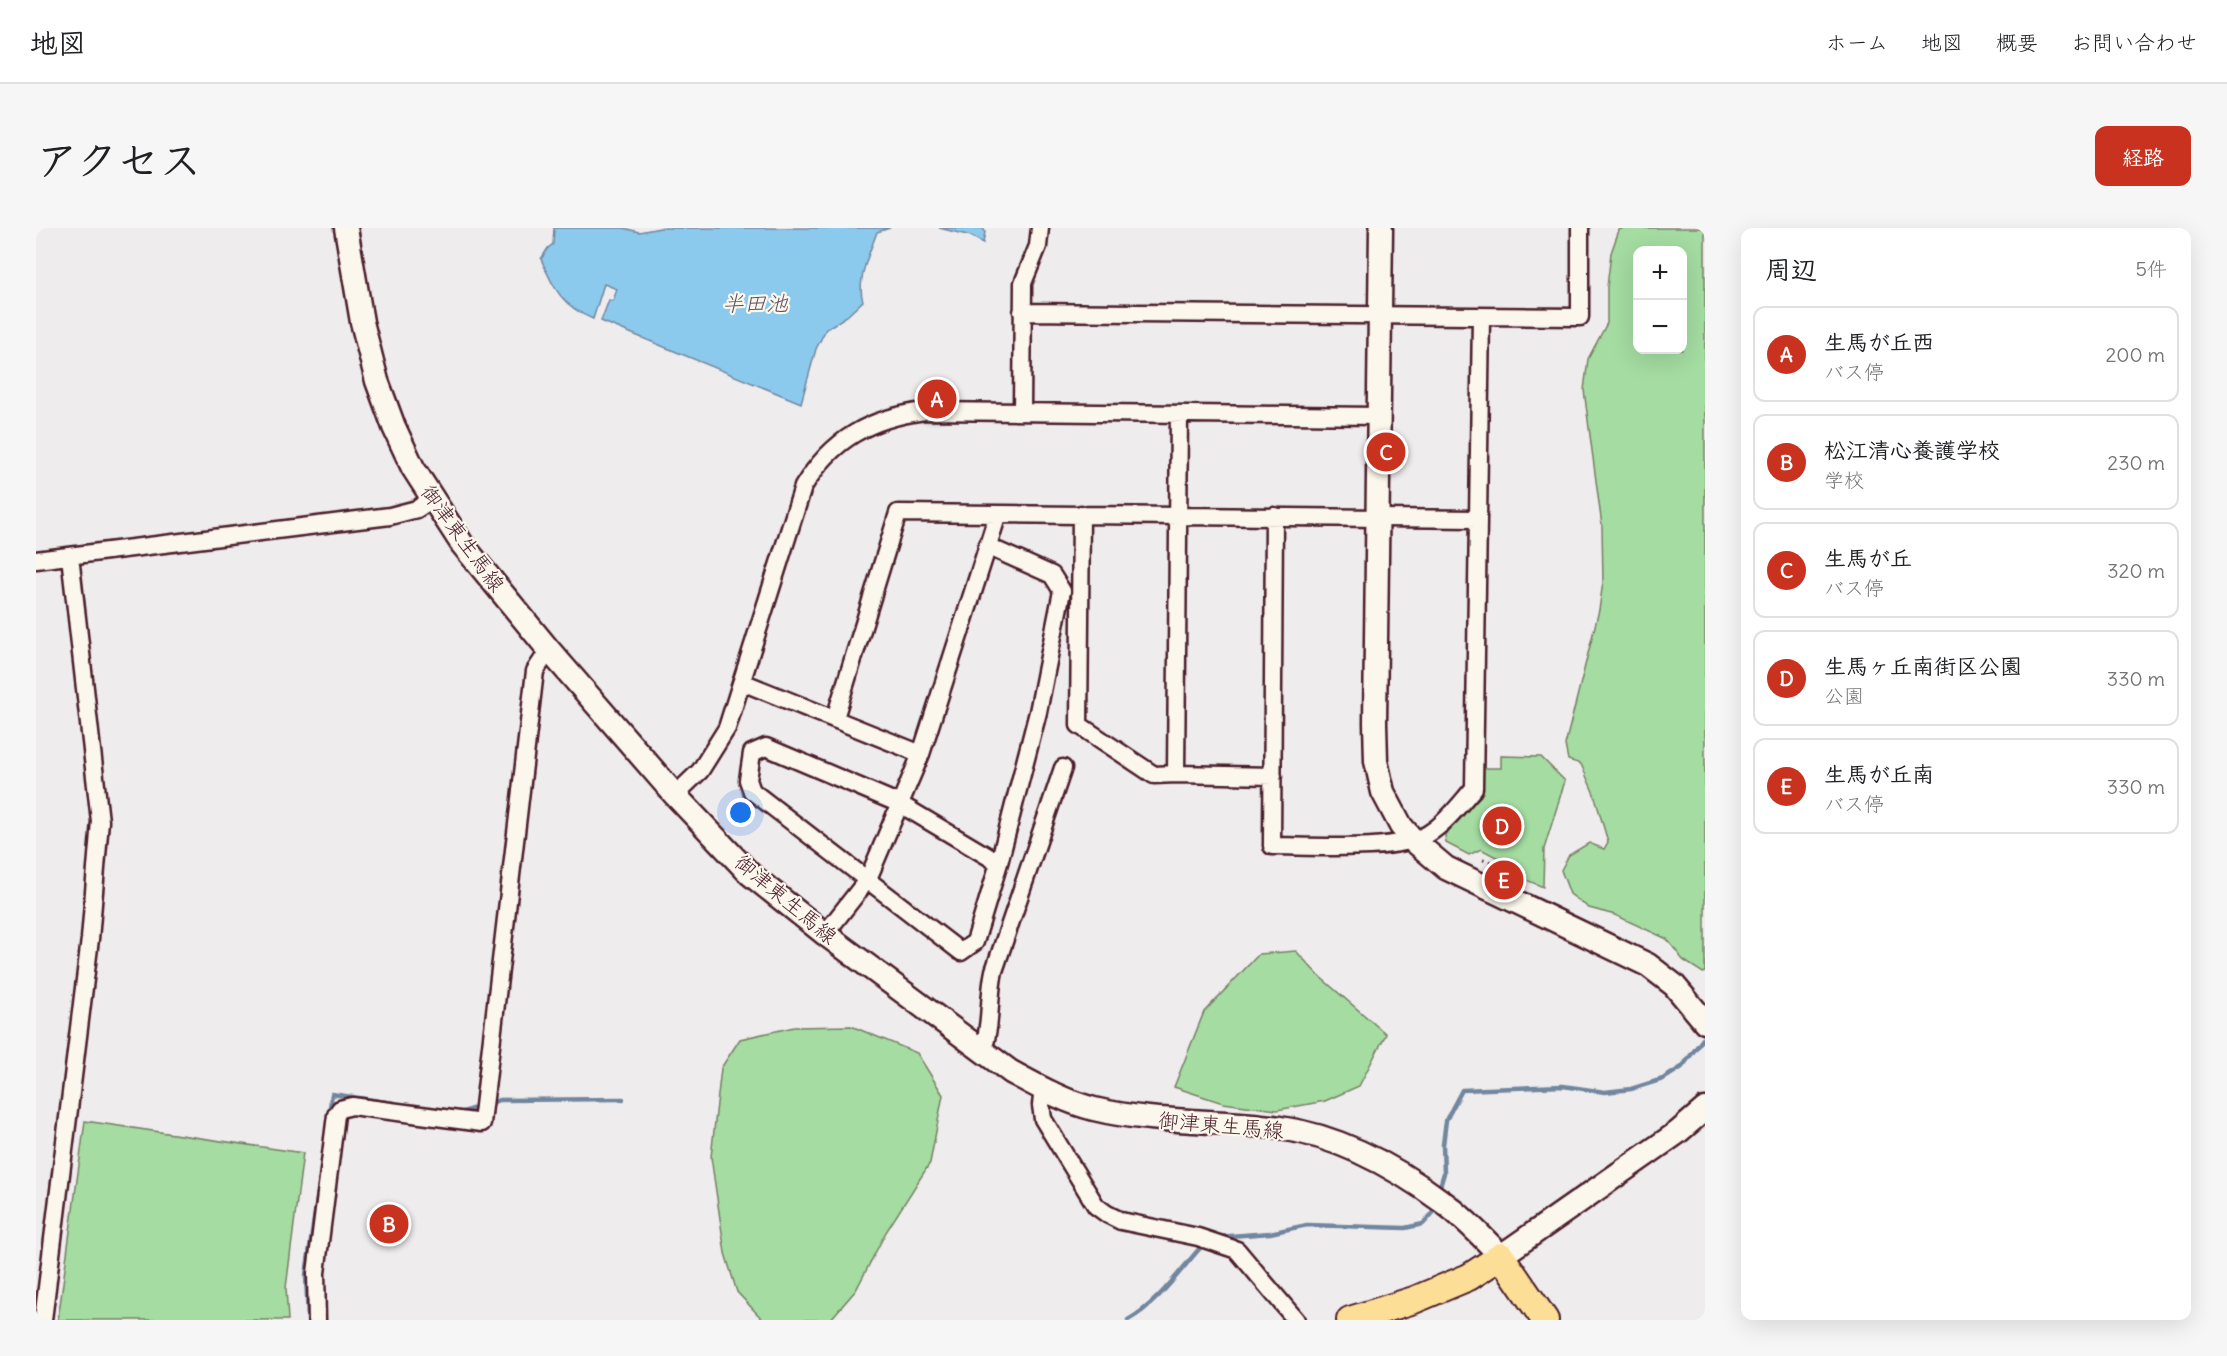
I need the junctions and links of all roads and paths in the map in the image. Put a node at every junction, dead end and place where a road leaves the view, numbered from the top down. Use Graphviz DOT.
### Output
graph roads {
  1 [pos="346,228"];
  2 [pos="1040,228"];
  3 [pos="1381,228"];
  4 [pos="1580,228"];
  5 [pos="1022,312"];
  6 [pos="1379,315"];
  7 [pos="1481,317"];
  8 [pos="1022,412"];
  9 [pos="1179,414"];
  10 [pos="1378,417"];
  11 [pos="432,499"];
  12 [pos="998,514"];
  13 [pos="1081,514"];
  14 [pos="1178,515"];
  15 [pos="1274,516"];
  16 [pos="1376,517"];
  17 [pos="1477,519"];
  18 [pos="987,546"];
  19 [pos="70,556"];
  20 [pos="36,560"];
  21 [pos="549,650"];
  22 [pos="742,682"];
  23 [pos="836,718"];
  24 [pos="921,754"];
  25 [pos="1063,768"];
  26 [pos="1176,774"];
  27 [pos="1273,776"];
  28 [pos="675,795"];
  29 [pos="900,804"];
  30 [pos="1414,841"];
  31 [pos="1484,860"];
  32 [pos="999,863"];
  33 [pos="1504,865"];
  34 [pos="868,879"];
  35 [pos="825,934"];
  36 [pos="1705,1022"];
  37 [pos="983,1050"];
  38 [pos="1043,1089"];
  39 [pos="1705,1109"];
  40 [pos="1501,1256"];
  41 [pos="43,1320"];
  42 [pos="317,1320"];
  43 [pos="1296,1320"];
  44 [pos="1350,1320"];
  45 [pos="1545,1320"];
  1 -- 11 [label="main road, 御津東生馬線"];
  2 -- 5 [label="street"];
  3 -- 6 [label="main road"];
  4 -- 7 [label="street"];
  5 -- 6 [label="street"];
  5 -- 8 [label="street"];
  6 -- 7 [label="street"];
  6 -- 10 [label="main road"];
  7 -- 17 [label="street"];
  8 -- 9 [label="street"];
  8 -- 22 [label="street"];
  9 -- 10 [label="street"];
  9 -- 14 [label="street"];
  10 -- 16 [label="main road"];
  11 -- 19 [label="street"];
  11 -- 21 [label="main road, 御津東生馬線"];
  12 -- 13 [label="street"];
  12 -- 18 [label="street"];
  12 -- 23 [label="street"];
  13 -- 14 [label="street"];
  13 -- 26 [label="street"];
  14 -- 15 [label="street"];
  14 -- 26 [label="street"];
  15 -- 16 [label="street"];
  15 -- 27 [label="street"];
  16 -- 17 [label="street"];
  16 -- 30 [label="main road"];
  17 -- 30 [label="street"];
  18 -- 24 [label="street"];
  18 -- 32 [label="street"];
  19 -- 20 [label="street"];
  19 -- 41 [label="street"];
  21 -- 28 [label="main road, 御津東生馬線"];
  21 -- 42 [label="street"];
  22 -- 23 [label="street"];
  22 -- 28 [label="street"];
  23 -- 24 [label="street"];
  24 -- 29 [label="street"];
  25 -- 37 [label="street"];
  26 -- 27 [label="street"];
  27 -- 30 [label="street"];
  28 -- 35 [label="main road, 御津東生馬線"];
  29 -- 32 [label="street"];
  29 -- 34 [label="street"];
  29 -- 34 [label="street"];
  30 -- 36 [label="main road"];
  31 -- 33 [label="path"];
  32 -- 34 [label="street"];
  34 -- 35 [label="street"];
  35 -- 37 [label="main road, 御津東生馬線"];
  37 -- 38 [label="main road, 御津東生馬線"];
  38 -- 40 [label="main road, 御津東生馬線"];
  38 -- 43 [label="street"];
  39 -- 40 [label="main road"];
  40 -- 44 [label="main road"];
  40 -- 45 [label="main road"];
}
